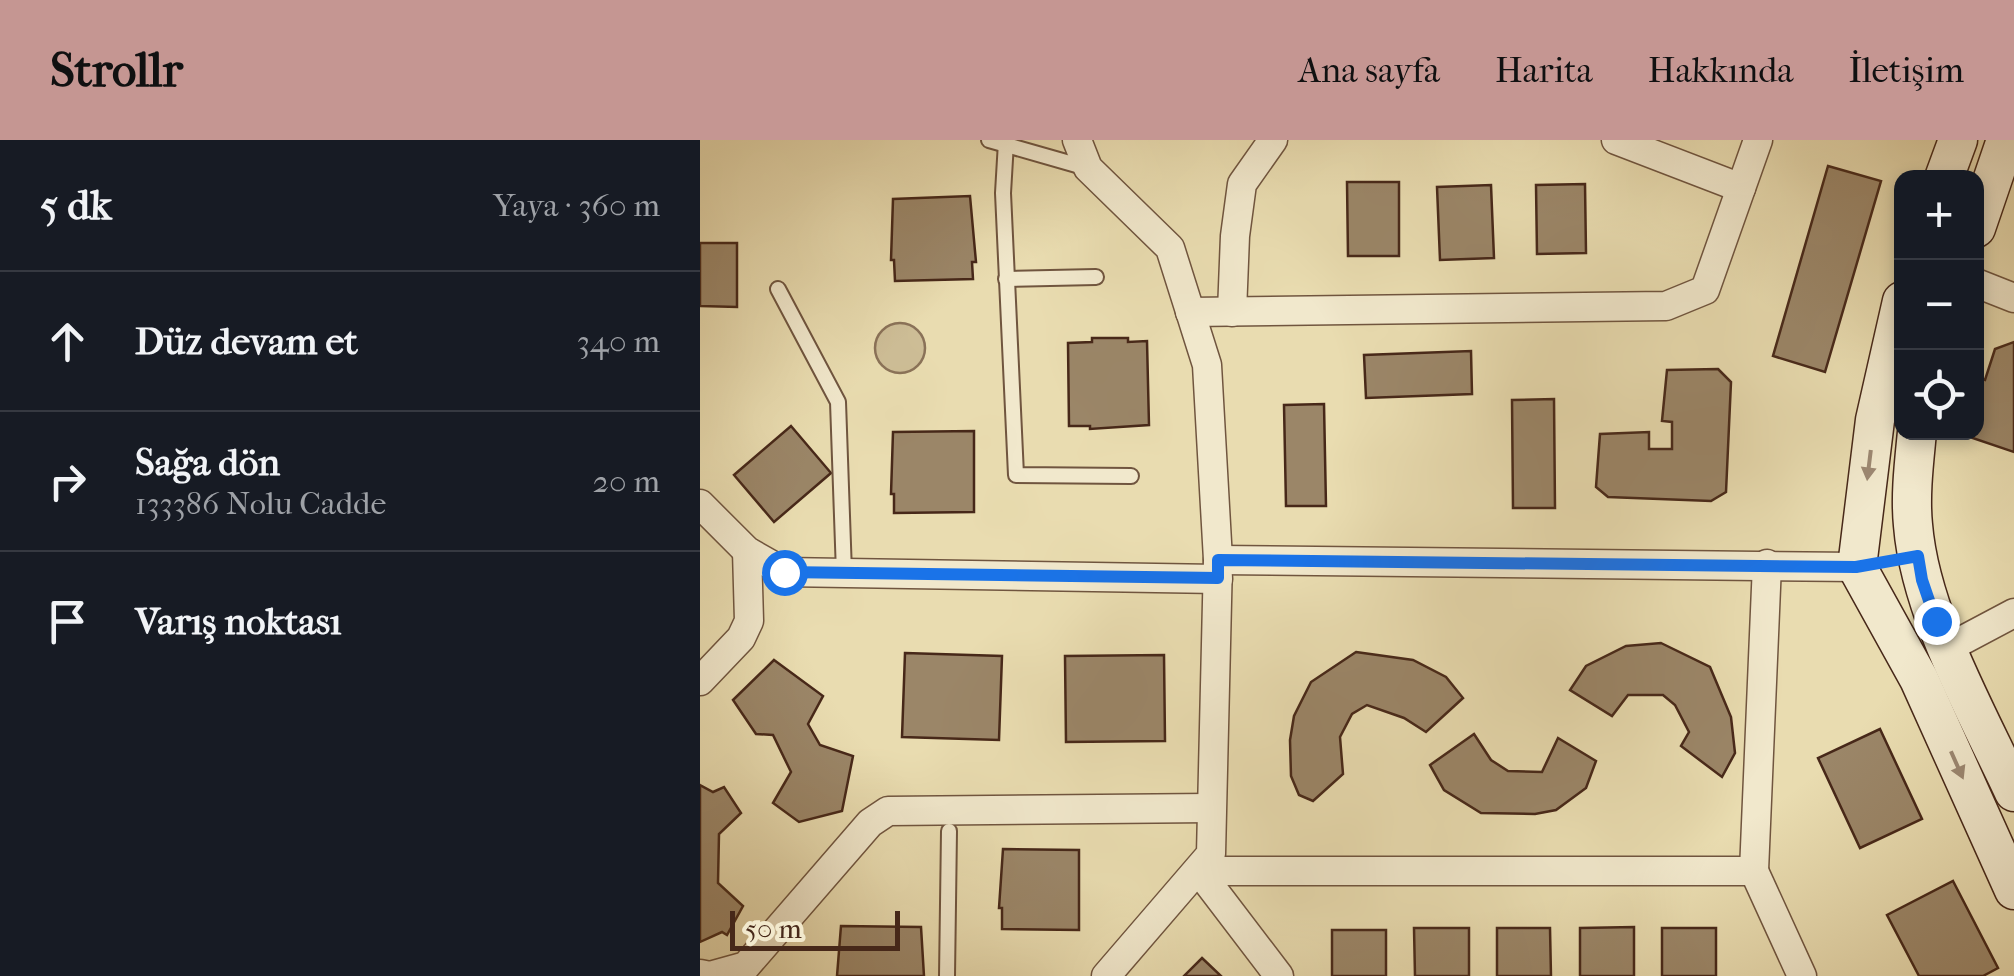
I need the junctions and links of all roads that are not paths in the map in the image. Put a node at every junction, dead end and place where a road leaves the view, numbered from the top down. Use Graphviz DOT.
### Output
graph roads {
  1 [pos="989,140"];
  2 [pos="1048,140"];
  3 [pos="1273,140"];
  4 [pos="1616,140"];
  5 [pos="1758,140"];
  6 [pos="1958,140"];
  7 [pos="2006,140"];
  8 [pos="1006,142"];
  9 [pos="1082,152"];
  10 [pos="1947,170"];
  11 [pos="1740,188"];
  12 [pos="1984,205"];
  13 [pos="1096,276"];
  14 [pos="1006,279"];
  15 [pos="1984,286"];
  16 [pos="778,289"];
  17 [pos="2014,298"];
  18 [pos="1190,312"];
  19 [pos="1232,312"];
  20 [pos="1894,337"];
  21 [pos="1917,440"];
  22 [pos="1130,476"];
  23 [pos="700,504"];
  24 [pos="747,551"];
  25 [pos="1918,556"];
  26 [pos="1767,564"];
  27 [pos="1856,567"];
  28 [pos="1218,570"];
  29 [pos="844,572"];
  30 [pos="2014,613"];
  31 [pos="1948,648"];
  32 [pos="700,680"];
  33 [pos="2014,790"];
  34 [pos="1212,808"];
  35 [pos="949,831"];
  36 [pos="1199,870"];
  37 [pos="1754,870"];
  38 [pos="2014,890"];
  39 [pos="700,974"];
  40 [pos="947,976"];
  41 [pos="1106,976"];
  42 [pos="1279,976"];
  43 [pos="1802,976"];
  1 -- 8 [label="lane"];
  2 -- 9 [label="street"];
  3 -- 19 [label="street"];
  4 -- 11 [label="street"];
  5 -- 11 [label="street"];
  6 -- 10 [label="street"];
  7 -- 12 [label="street"];
  8 -- 9 [label="lane"];
  8 -- 14 [label="lane"];
  9 -- 18 [label="street"];
  11 -- 19 [label="street"];
  13 -- 14 [label="lane"];
  14 -- 22 [label="lane"];
  15 -- 17 [label="street"];
  16 -- 29 [label="lane"];
  18 -- 19 [label="street"];
  18 -- 28 [label="street"];
  20 -- 27 [label="street, one-way"];
  21 -- 25 [label="street"];
  23 -- 24 [label="street"];
  24 -- 29 [label="street"];
  24 -- 32 [label="street"];
  25 -- 27 [label="street"];
  25 -- 31 [label="street"];
  26 -- 27 [label="street"];
  26 -- 28 [label="street"];
  26 -- 37 [label="street"];
  27 -- 38 [label="street, one-way"];
  28 -- 29 [label="street"];
  28 -- 34 [label="street"];
  30 -- 31 [label="street"];
  31 -- 33 [label="street"];
  34 -- 36 [label="street"];
  34 -- 39 [label="street"];
  35 -- 40 [label="lane"];
  36 -- 37 [label="street"];
  36 -- 41 [label="street"];
  36 -- 42 [label="street"];
  37 -- 43 [label="street"];
}
